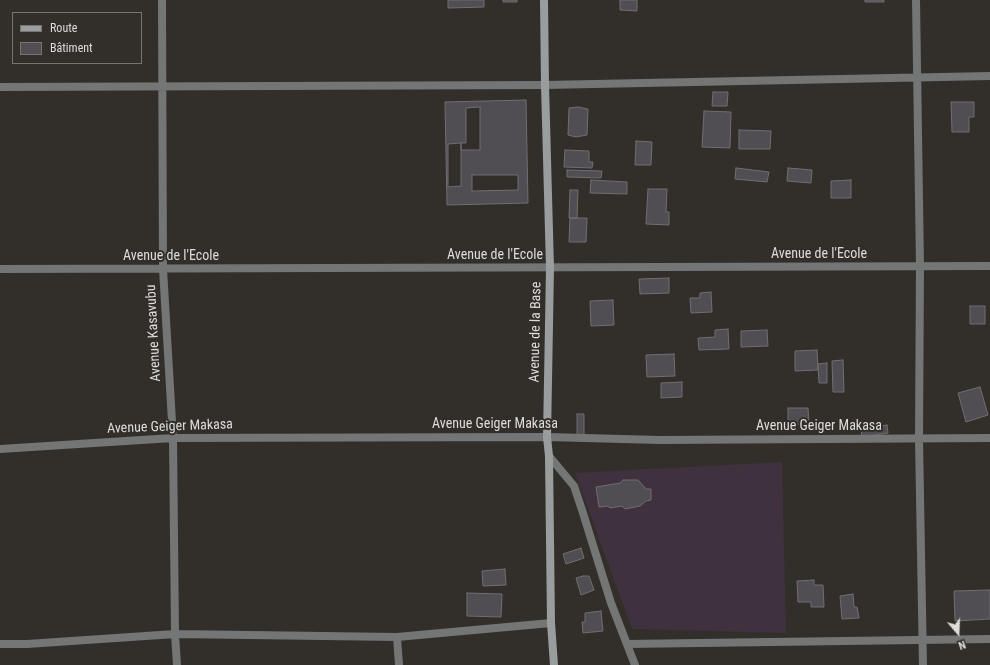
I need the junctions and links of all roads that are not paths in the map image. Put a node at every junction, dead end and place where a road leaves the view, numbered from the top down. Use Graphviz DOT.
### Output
graph roads {
  1 [pos="162,0"];
  2 [pos="544,0"];
  3 [pos="916,0"];
  4 [pos="918,76"];
  5 [pos="990,76"];
  6 [pos="545,85"];
  7 [pos="0,87"];
  8 [pos="162,87"];
  9 [pos="920,266"];
  10 [pos="990,266"];
  11 [pos="550,268"];
  12 [pos="0,269"];
  13 [pos="163,269"];
  14 [pos="547,437"];
  15 [pos="173,438"];
  16 [pos="990,438"];
  17 [pos="919,439"];
  18 [pos="0,449"];
  19 [pos="549,456"];
  20 [pos="551,622"];
  21 [pos="175,634"];
  22 [pos="397,637"];
  23 [pos="990,639"];
  24 [pos="923,640"];
  25 [pos="0,644"];
  26 [pos="627,644"];
  27 [pos="177,665"];
  28 [pos="399,665"];
  29 [pos="554,665"];
  30 [pos="635,665"];
  31 [pos="923,665"];
  1 -- 8 [label="street, Avenue Kasavubu"];
  2 -- 6 [label="main road, Avenue de la Base"];
  3 -- 4 [label="street"];
  4 -- 5 [label="street"];
  4 -- 6 [label="street"];
  4 -- 9 [label="street"];
  6 -- 8 [label="street"];
  6 -- 11 [label="main road, Avenue de la Base"];
  7 -- 8 [label="street"];
  8 -- 13 [label="street, Avenue Kasavubu"];
  9 -- 10 [label="street, Avenue de l'Ecole"];
  9 -- 11 [label="street, Avenue de l'Ecole"];
  9 -- 17 [label="street"];
  11 -- 13 [label="street, Avenue de l'Ecole"];
  11 -- 14 [label="main road, Avenue de la Base"];
  12 -- 13 [label="street, Avenue de l'Ecole"];
  13 -- 15 [label="street, Avenue Kasavubu"];
  14 -- 15 [label="street, Avenue Geiger Makasa"];
  14 -- 17 [label="street, Avenue Geiger Makasa"];
  14 -- 19 [label="main road, Avenue de la Base"];
  15 -- 18 [label="street, Avenue Geiger Makasa"];
  15 -- 21 [label="street, Avenue Kasavubu"];
  16 -- 17 [label="street, Avenue Geiger Makasa"];
  17 -- 24 [label="street"];
  19 -- 20 [label="main road, Avenue de la Base"];
  19 -- 26 [label="street"];
  20 -- 22 [label="street"];
  20 -- 29 [label="main road, Avenue de la Base"];
  21 -- 22 [label="street"];
  21 -- 25 [label="street"];
  21 -- 27 [label="street, Avenue Kasavubu"];
  22 -- 28 [label="street"];
  23 -- 24 [label="street"];
  24 -- 26 [label="street"];
  24 -- 31 [label="street"];
  26 -- 30 [label="street"];
}
